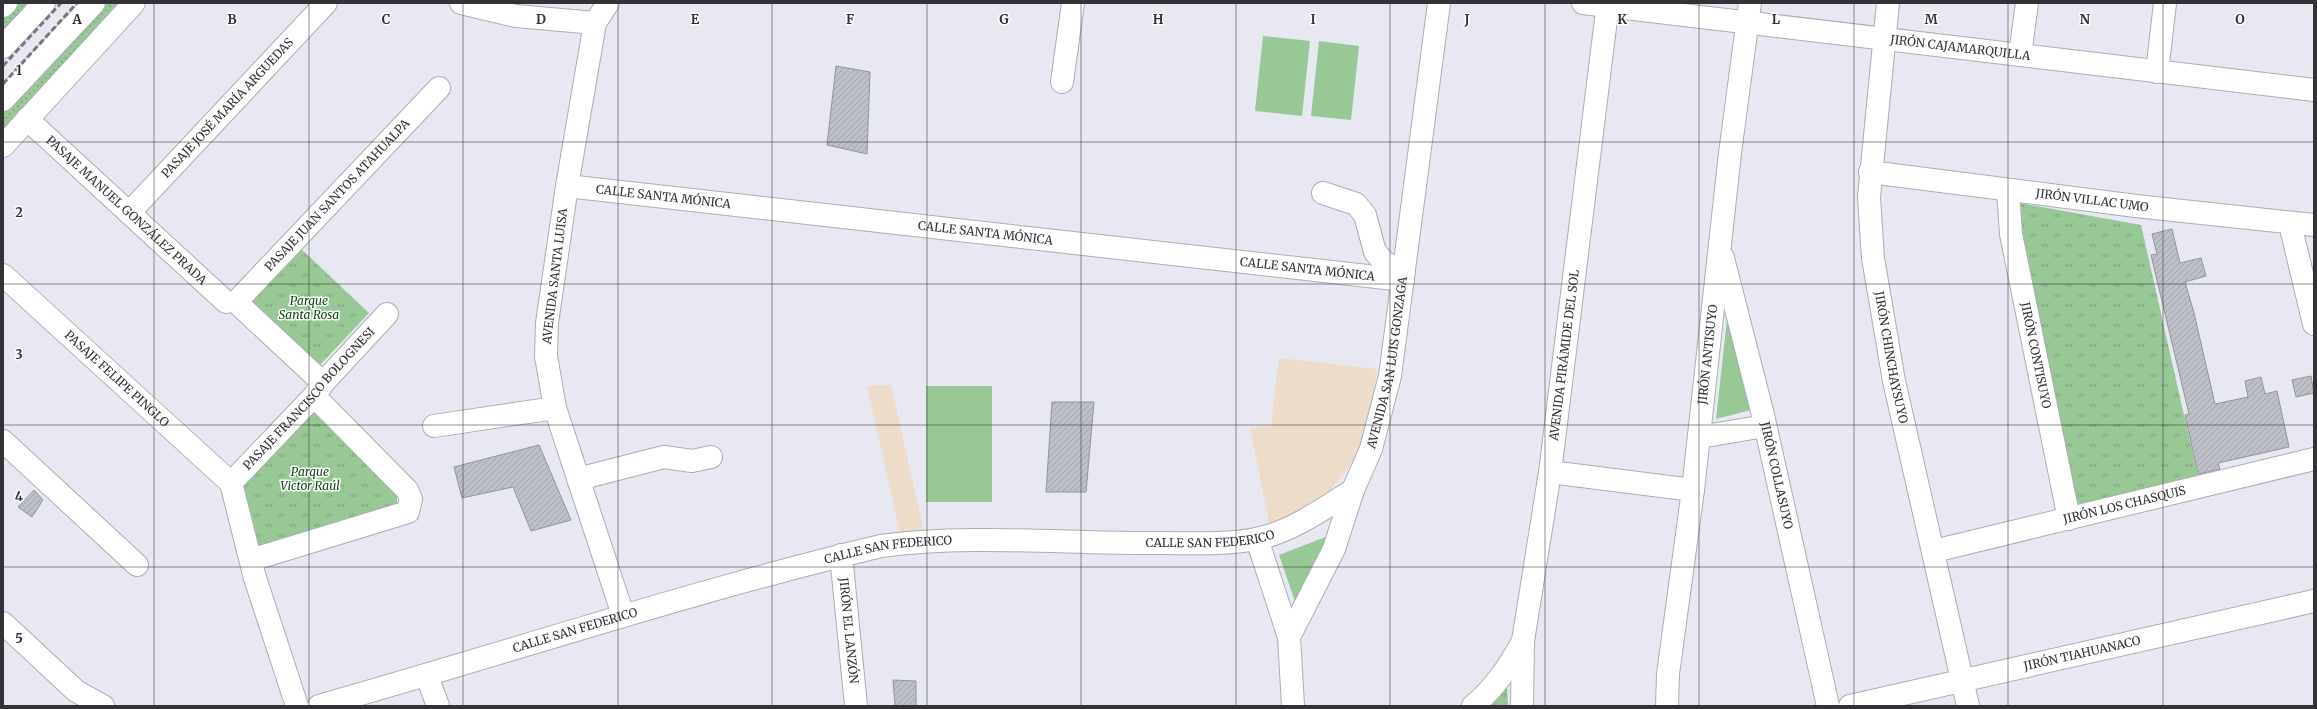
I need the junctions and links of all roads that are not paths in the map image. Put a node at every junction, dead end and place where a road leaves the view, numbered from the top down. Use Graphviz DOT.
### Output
graph roads {
  1 [pos="6,3"];
  2 [pos="44,3"];
  3 [pos="94,3"];
  4 [pos="134,3"];
  5 [pos="326,3"];
  6 [pos="462,3"];
  7 [pos="608,3"];
  8 [pos="1073,3"];
  9 [pos="1439,3"];
  10 [pos="1583,3"];
  11 [pos="1888,3"];
  12 [pos="2027,3"];
  13 [pos="2165,3"];
  14 [pos="1608,4"];
  15 [pos="3,6"];
  16 [pos="1749,13"];
  17 [pos="595,23"];
  18 [pos="1884,39"];
  19 [pos="3,47"];
  20 [pos="2020,55"];
  21 [pos="2157,72"];
  22 [pos="1062,82"];
  23 [pos="439,88"];
  24 [pos="2314,90"];
  25 [pos="3,100"];
  26 [pos="27,119"];
  27 [pos="3,146"];
  28 [pos="1870,172"];
  29 [pos="567,186"];
  30 [pos="2008,190"];
  31 [pos="1324,193"];
  32 [pos="130,213"];
  33 [pos="2290,224"];
  34 [pos="2314,225"];
  35 [pos="1720,246"];
  36 [pos="3,274"];
  37 [pos="1404,276"];
  38 [pos="231,302"];
  39 [pos="387,314"];
  40 [pos="2314,324"];
  41 [pos="318,390"];
  42 [pos="555,408"];
  43 [pos="434,426"];
  44 [pos="1765,426"];
  45 [pos="1699,437"];
  46 [pos="3,441"];
  47 [pos="712,457"];
  48 [pos="2314,459"];
  49 [pos="1550,472"];
  50 [pos="578,479"];
  51 [pos="231,483"];
  52 [pos="1353,490"];
  53 [pos="1693,490"];
  54 [pos="2069,519"];
  55 [pos="1257,539"];
  56 [pos="1934,552"];
  57 [pos="841,555"];
  58 [pos="251,560"];
  59 [pos="137,565"];
  60 [pos="2314,601"];
  61 [pos="623,615"];
  62 [pos="4,626"];
  63 [pos="1289,636"];
  64 [pos="1523,641"];
  65 [pos="427,676"];
  66 [pos="1963,682"];
  67 [pos="103,706"];
  68 [pos="297,706"];
  69 [pos="319,706"];
  70 [pos="438,706"];
  71 [pos="856,706"];
  72 [pos="1293,706"];
  73 [pos="1473,706"];
  74 [pos="1522,706"];
  75 [pos="1667,706"];
  76 [pos="1828,706"];
  77 [pos="1850,706"];
  78 [pos="1968,706"];
  1 -- 15 [label="street"];
  2 -- 19 [label="street"];
  3 -- 25 [label="street"];
  4 -- 26 [label="street"];
  5 -- 32 [label="street, PASAJE JOSÉ MARÍA ARGUEDAS"];
  6 -- 17 [label="street"];
  7 -- 17 [label="street, AVENIDA SANTA LUISA"];
  8 -- 22 [label="street"];
  9 -- 37 [label="street, AVENIDA SAN LUIS GONZAGA"];
  10 -- 14 [label="street, JIRÓN CAJAMARQUILLA"];
  11 -- 18 [label="street, JIRÓN CHINCHAYSUYO"];
  12 -- 20 [label="street"];
  13 -- 21 [label="street"];
  14 -- 16 [label="street, JIRÓN CAJAMARQUILLA"];
  14 -- 49 [label="street, AVENIDA PIRÁMIDE DEL SOL"];
  16 -- 18 [label="street, JIRÓN CAJAMARQUILLA"];
  16 -- 35 [label="street, JIRÓN ANTISUYO"];
  17 -- 29 [label="street, AVENIDA SANTA LUISA"];
  18 -- 20 [label="street, JIRÓN CAJAMARQUILLA"];
  18 -- 28 [label="street, JIRÓN CHINCHAYSUYO"];
  20 -- 21 [label="street, JIRÓN CAJAMARQUILLA"];
  21 -- 24 [label="street, JIRÓN CAJAMARQUILLA"];
  23 -- 38 [label="street, PASAJE JUAN SANTOS ATAHUALPA"];
  26 -- 27 [label="street"];
  26 -- 32 [label="street, PASAJE MANUEL GONZÁLEZ PRADA"];
  28 -- 30 [label="street, JIRÓN VILLAC UMO"];
  28 -- 56 [label="street, JIRÓN CHINCHAYSUYO"];
  29 -- 37 [label="street, CALLE SANTA MÓNICA"];
  29 -- 42 [label="street, AVENIDA SANTA LUISA"];
  30 -- 33 [label="street, JIRÓN VILLAC UMO"];
  30 -- 54 [label="street, JIRÓN CONTISUYO"];
  31 -- 37 [label="street"];
  32 -- 38 [label="street, PASAJE MANUEL GONZÁLEZ PRADA"];
  33 -- 34 [label="street, JIRÓN VILLAC UMO"];
  33 -- 40 [label="street"];
  35 -- 44 [label="street, JIRÓN COLLASUYO"];
  35 -- 45 [label="street, JIRÓN ANTISUYO"];
  36 -- 51 [label="street, PASAJE FELIPE PINGLO"];
  37 -- 52 [label="street, AVENIDA SAN LUIS GONZAGA"];
  38 -- 41 [label="street, PASAJE MANUEL GONZÁLEZ PRADA"];
  39 -- 41 [label="street, PASAJE FRANCISCO BOLOGNESI"];
  41 -- 51 [label="street, PASAJE FRANCISCO BOLOGNESI"];
  41 -- 58 [label="street, PASAJE MANUEL GONZÁLEZ PRADA"];
  42 -- 43 [label="street"];
  42 -- 50 [label="street, AVENIDA SANTA LUISA"];
  44 -- 45 [label="street"];
  44 -- 76 [label="street, JIRÓN COLLASUYO"];
  45 -- 53 [label="street, JIRÓN ANTISUYO"];
  46 -- 59 [label="street"];
  47 -- 50 [label="street"];
  48 -- 54 [label="street, JIRÓN LOS CHASQUIS"];
  49 -- 53 [label="street"];
  49 -- 64 [label="street, AVENIDA PIRÁMIDE DEL SOL"];
  50 -- 61 [label="street, AVENIDA SANTA LUISA"];
  51 -- 58 [label="street"];
  52 -- 55 [label="street, CALLE SAN FEDERICO"];
  52 -- 63 [label="street, AVENIDA SAN LUIS GONZAGA"];
  53 -- 75 [label="street, JIRÓN ANTISUYO"];
  54 -- 56 [label="street, JIRÓN LOS CHASQUIS"];
  55 -- 57 [label="street, CALLE SAN FEDERICO"];
  55 -- 63 [label="street"];
  56 -- 66 [label="street, JIRÓN CHINCHAYSUYO"];
  57 -- 61 [label="street, CALLE SAN FEDERICO"];
  57 -- 71 [label="street, JIRÓN EL LANZÓN"];
  58 -- 68 [label="street"];
  60 -- 66 [label="street, JIRÓN TIAHUANACO"];
  61 -- 65 [label="street, CALLE SAN FEDERICO"];
  62 -- 67 [label="street"];
  63 -- 72 [label="street"];
  64 -- 73 [label="street"];
  64 -- 74 [label="street, AVENIDA PIRÁMIDE DEL SOL"];
  65 -- 69 [label="street, CALLE SAN FEDERICO"];
  65 -- 70 [label="street"];
  66 -- 77 [label="street, JIRÓN TIAHUANACO"];
  66 -- 78 [label="street, JIRÓN CHINCHAYSUYO"];
}
